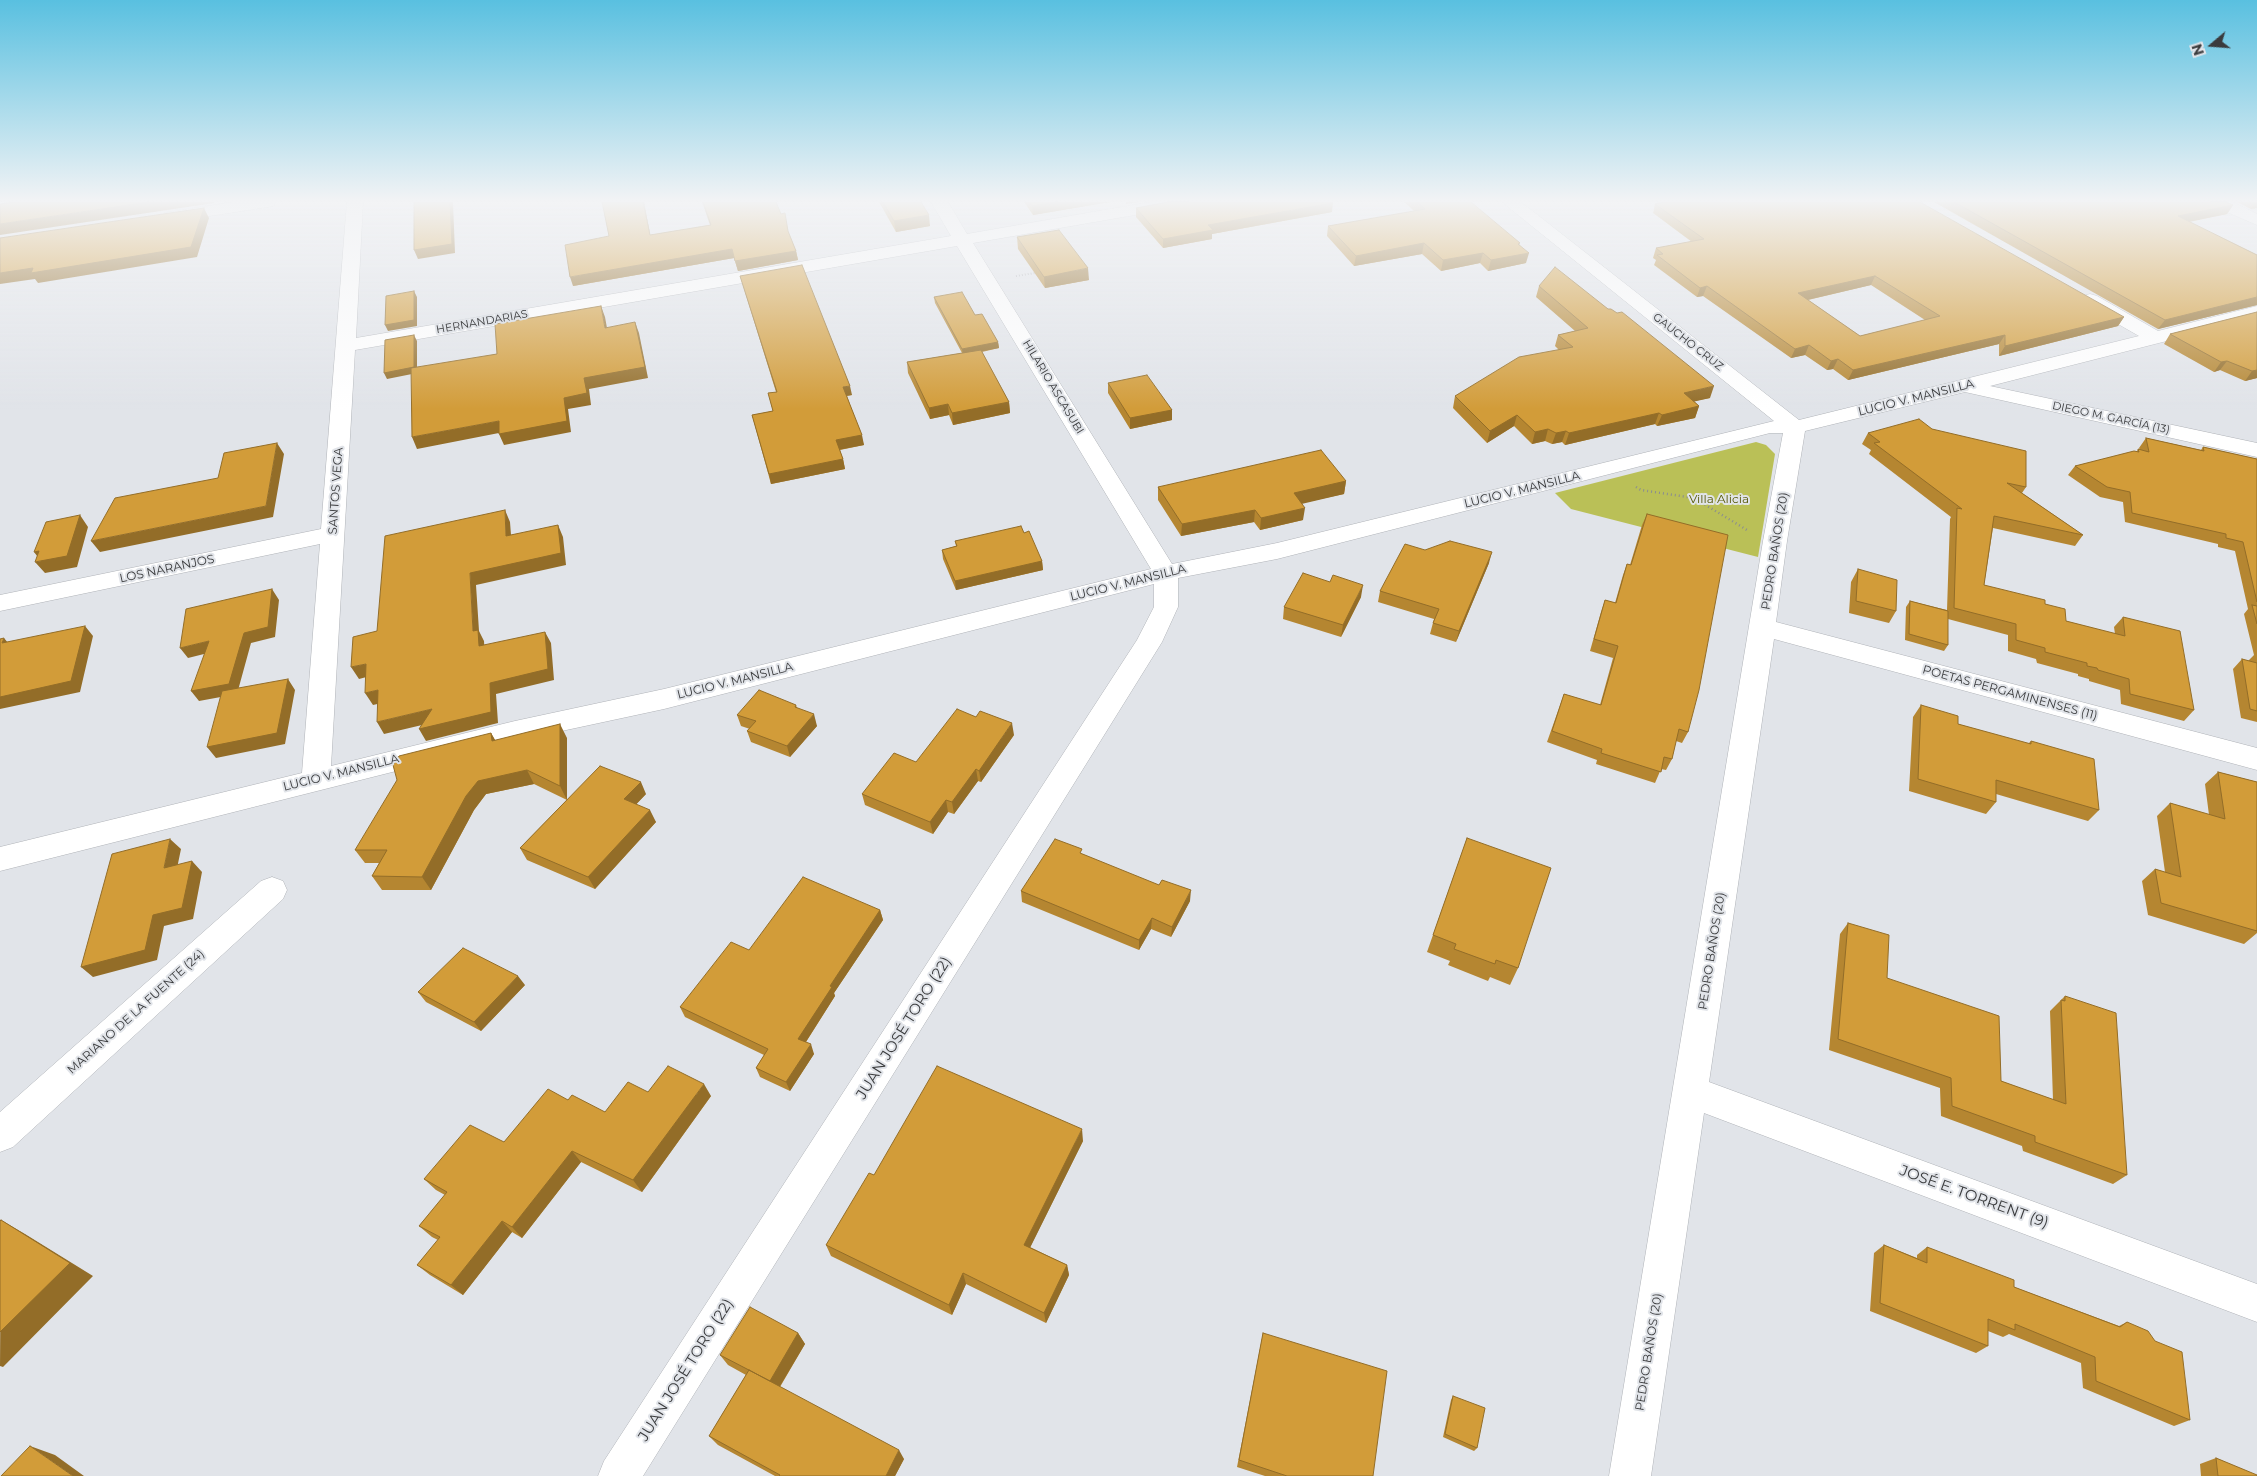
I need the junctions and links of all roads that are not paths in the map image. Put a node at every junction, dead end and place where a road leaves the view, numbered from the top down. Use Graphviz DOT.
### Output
graph roads {
  1 [pos="350,271"];
  2 [pos="782,271"];
  3 [pos="981,271"];
  4 [pos="1597,271"];
  5 [pos="2079,294"];
  6 [pos="2257,312"];
  7 [pos="2156,338"];
  8 [pos="345,346"];
  9 [pos="1965,386"];
  10 [pos="1795,427"];
  11 [pos="2257,450"];
  12 [pos="334,534"];
  13 [pos="1166,572"];
  14 [pos="0,603"];
  15 [pos="1763,627"];
  16 [pos="2257,759"];
  17 [pos="316,779"];
  18 [pos="0,859"];
  19 [pos="272,890"];
  20 [pos="1690,1091"];
  21 [pos="0,1135"];
  22 [pos="2257,1302"];
  23 [pos="619,1476"];
  24 [pos="1630,1476"];
  1 -- 8 [label="street, SANTOS VEGA"];
  2 -- 8 [label="street, HERNANDARIAS"];
  3 -- 13 [label="street, HILARIO ASCASUBI"];
  4 -- 10 [label="street, GAUCHO CRUZ"];
  5 -- 7 [label="street"];
  6 -- 7 [label="street, LUCIO V. MANSILLA"];
  7 -- 9 [label="street, LUCIO V. MANSILLA"];
  8 -- 12 [label="street, SANTOS VEGA"];
  9 -- 10 [label="street, LUCIO V. MANSILLA"];
  9 -- 11 [label="street, DIEGO M. GARCÍA (13)"];
  10 -- 13 [label="street, LUCIO V. MANSILLA"];
  10 -- 15 [label="street, PEDRO BAÑOS (20)"];
  12 -- 14 [label="street, LOS NARANJOS"];
  12 -- 17 [label="street, SANTOS VEGA"];
  13 -- 17 [label="street, LUCIO V. MANSILLA"];
  13 -- 23 [label="street, JUAN JOSÉ TORO (22)"];
  15 -- 16 [label="street, POETAS PERGAMINENSES (11)"];
  15 -- 20 [label="street, PEDRO BAÑOS (20)"];
  17 -- 18 [label="street, LUCIO V. MANSILLA"];
  19 -- 21 [label="street, MARIANO DE LA FUENTE (24)"];
  20 -- 22 [label="street, JOSÉ E. TORRENT (9)"];
  20 -- 24 [label="street, PEDRO BAÑOS (20)"];
}
